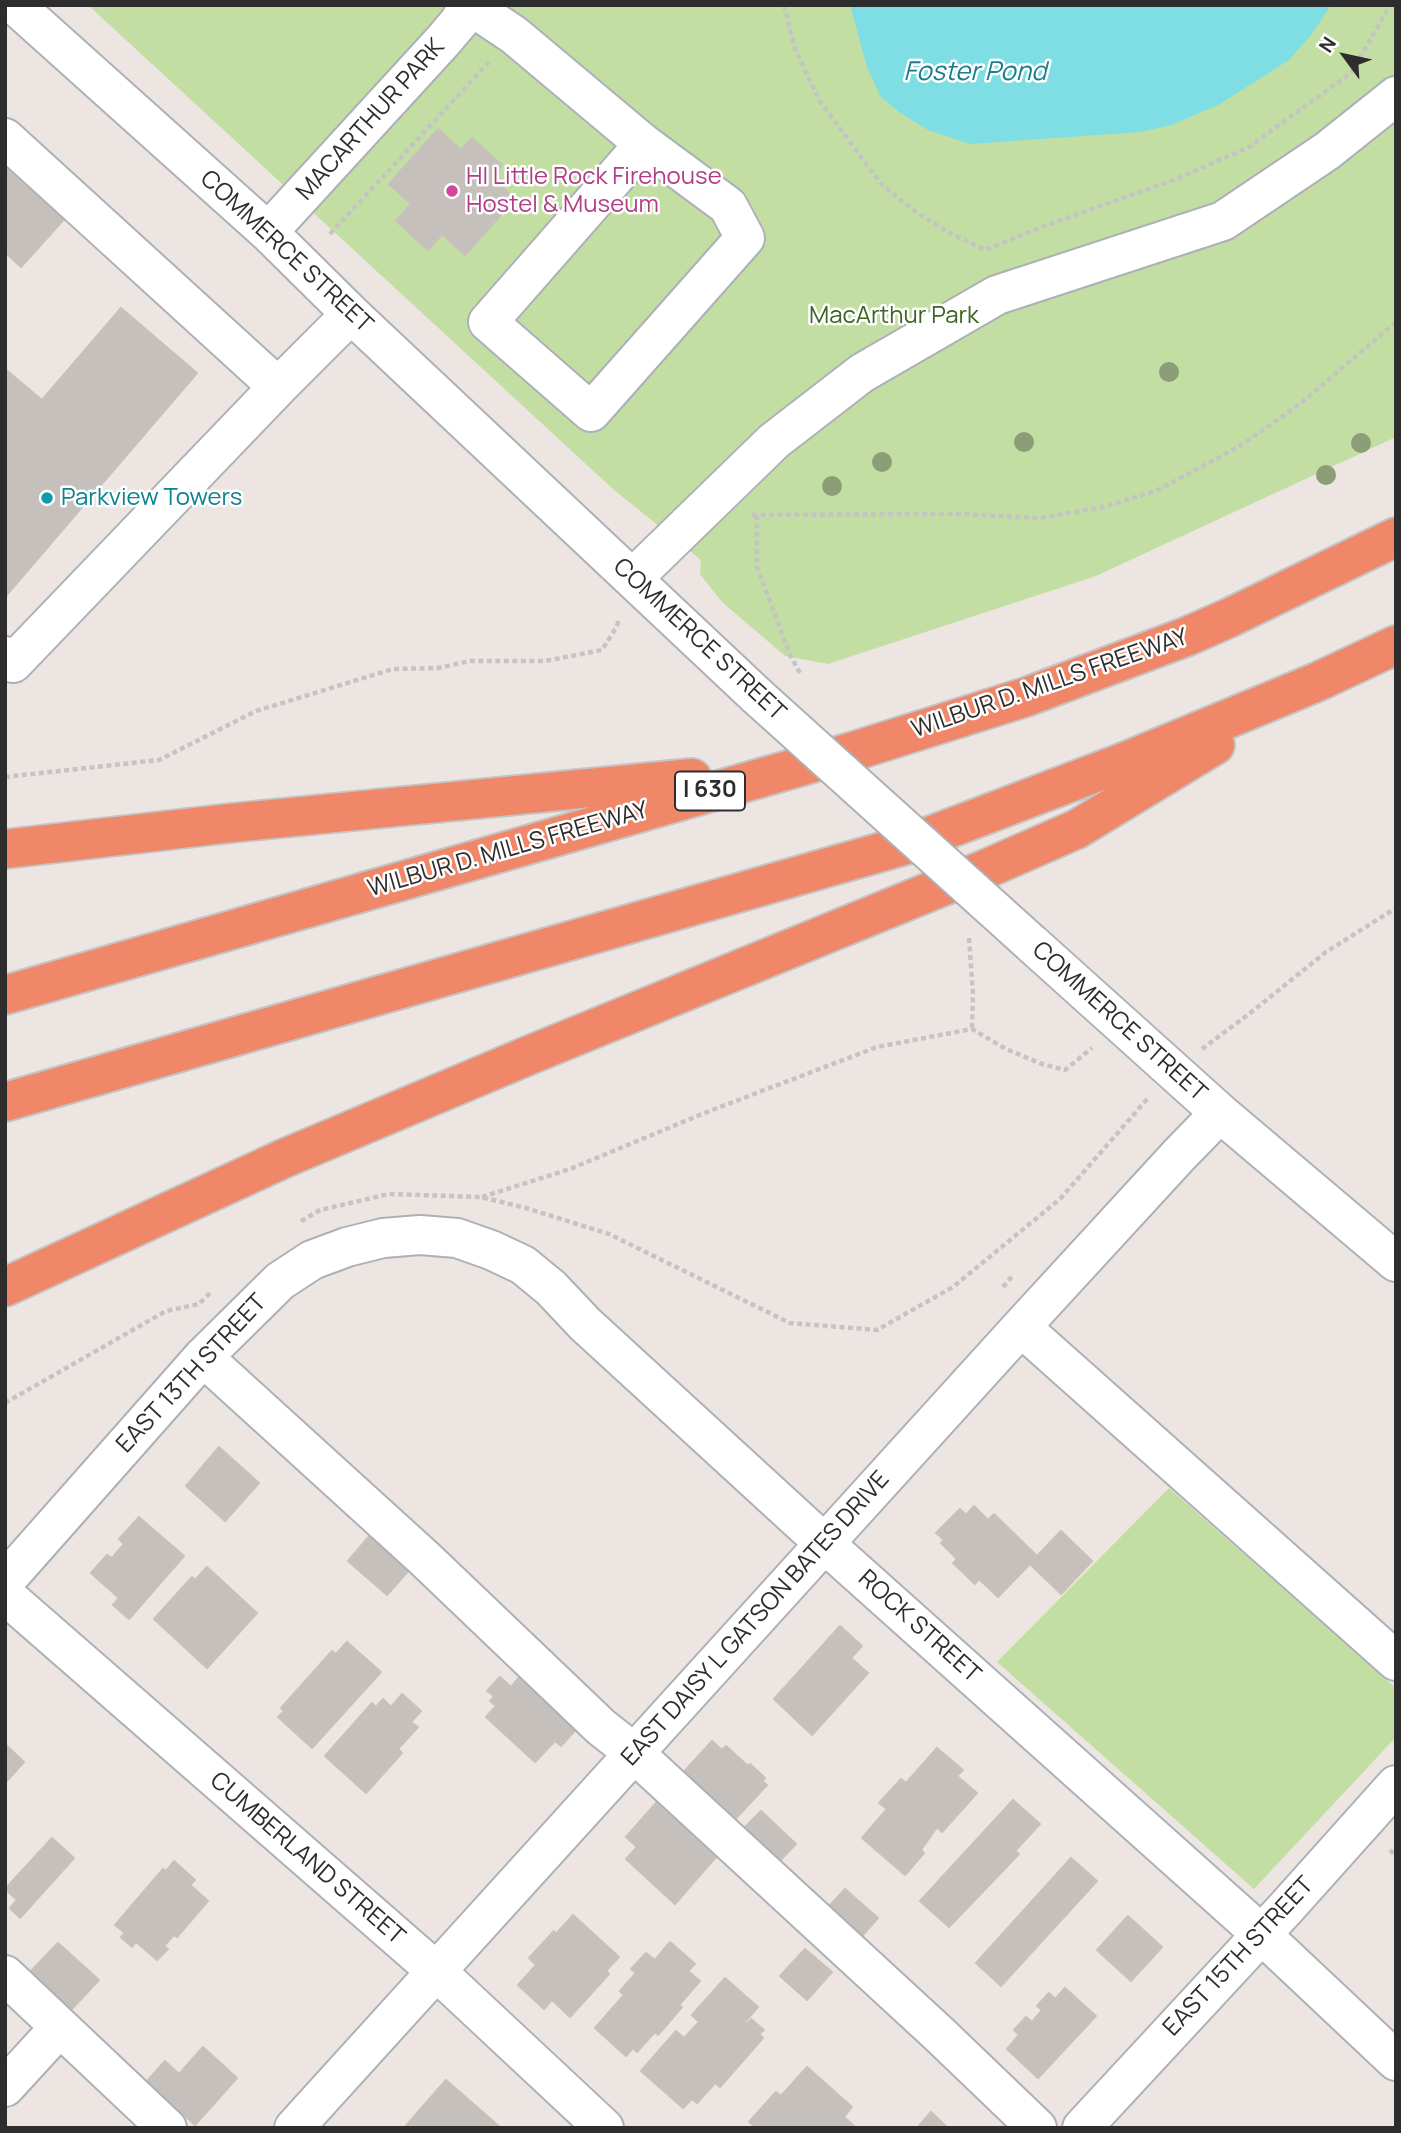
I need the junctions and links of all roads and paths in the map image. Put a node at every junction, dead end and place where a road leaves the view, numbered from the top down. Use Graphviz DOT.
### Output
graph roads {
  1 [pos="15,5"];
  2 [pos="469,5"];
  3 [pos="784,5"];
  4 [pos="1391,5"];
  5 [pos="514,34"];
  6 [pos="1396,96"];
  7 [pos="5,138"];
  8 [pos="644,144"];
  9 [pos="268,232"];
  10 [pos="330,234"];
  11 [pos="351,314"];
  12 [pos="1396,322"];
  13 [pos="278,387"];
  14 [pos="757,515"];
  15 [pos="747,516"];
  16 [pos="1396,537"];
  17 [pos="633,578"];
  18 [pos="619,619"];
  19 [pos="1396,645"];
  20 [pos="5,656"];
  21 [pos="801,676"];
  22 [pos="1317,682"];
  23 [pos="784,769"];
  24 [pos="5,776"];
  25 [pos="5,849"];
  26 [pos="1396,908"];
  27 [pos="968,934"];
  28 [pos="5,995"];
  29 [pos="972,1028"];
  30 [pos="1211,1041"];
  31 [pos="1092,1048"];
  32 [pos="1144,1101"];
  33 [pos="5,1102"];
  34 [pos="1220,1113"];
  35 [pos="420,1235"];
  36 [pos="1396,1262"];
  37 [pos="5,1287"];
  38 [pos="1021,1327"];
  39 [pos="203,1357"];
  40 [pos="825,1544"];
  41 [pos="5,1581"];
  42 [pos="5,1595"];
  43 [pos="1396,1661"];
  44 [pos="635,1753"];
  45 [pos="1396,1785"];
  46 [pos="1390,1850"];
  47 [pos="1396,1856"];
  48 [pos="1261,1933"];
  49 [pos="436,1971"];
  50 [pos="5,1975"];
  51 [pos="60,2026"];
  52 [pos="1396,2061"];
  53 [pos="5,2087"];
  54 [pos="167,2128"];
  55 [pos="294,2128"];
  56 [pos="604,2128"];
  57 [pos="1037,2128"];
  58 [pos="1082,2128"];
  1 -- 9 [label="street, COMMERCE STREET"];
  2 -- 5 [label="street"];
  2 -- 9 [label="street, MACARTHUR PARK"];
  3 -- 4 [label="path"];
  5 -- 8 [label="street"];
  5 -- 10 [label="path"];
  6 -- 17 [label="street"];
  7 -- 13 [label="street"];
  8 -- 8 [label="street"];
  9 -- 11 [label="street, COMMERCE STREET"];
  11 -- 13 [label="street"];
  11 -- 17 [label="street, COMMERCE STREET"];
  12 -- 14 [label="path"];
  13 -- 20 [label="street"];
  14 -- 15 [label="path"];
  14 -- 21 [label="path"];
  16 -- 23 [label="highway, WILBUR D. MILLS FREEWAY / I 630"];
  17 -- 34 [label="street, COMMERCE STREET, bridge"];
  18 -- 24 [label="path"];
  19 -- 22 [label="highway"];
  22 -- 33 [label="highway"];
  22 -- 37 [label="highway"];
  23 -- 25 [label="highway"];
  23 -- 28 [label="highway, WILBUR D. MILLS FREEWAY / I 630"];
  26 -- 30 [label="path"];
  27 -- 29 [label="path"];
  29 -- 31 [label="path"];
  29 -- 32 [label="path"];
  34 -- 36 [label="street, COMMERCE STREET"];
  34 -- 38 [label="street, EAST DAISY L GATSON BATES DRIVE"];
  35 -- 39 [label="street, EAST 13TH STREET"];
  35 -- 40 [label="street, ROCK STREET"];
  38 -- 40 [label="street, EAST DAISY L GATSON BATES DRIVE"];
  38 -- 43 [label="street"];
  39 -- 41 [label="street, EAST 13TH STREET"];
  39 -- 44 [label="street"];
  40 -- 44 [label="street, EAST DAISY L GATSON BATES DRIVE"];
  40 -- 48 [label="street, ROCK STREET"];
  42 -- 49 [label="street, CUMBERLAND STREET"];
  44 -- 49 [label="street, EAST DAISY L GATSON BATES DRIVE"];
  44 -- 57 [label="street"];
  45 -- 48 [label="street, EAST 15TH STREET"];
  46 -- 47 [label="path"];
  48 -- 52 [label="street, ROCK STREET"];
  48 -- 58 [label="street, EAST 15TH STREET"];
  49 -- 55 [label="street, EAST DAISY L GATSON BATES DRIVE"];
  49 -- 56 [label="street, CUMBERLAND STREET"];
  50 -- 51 [label="street"];
  51 -- 53 [label="street"];
  51 -- 54 [label="street"];
}
